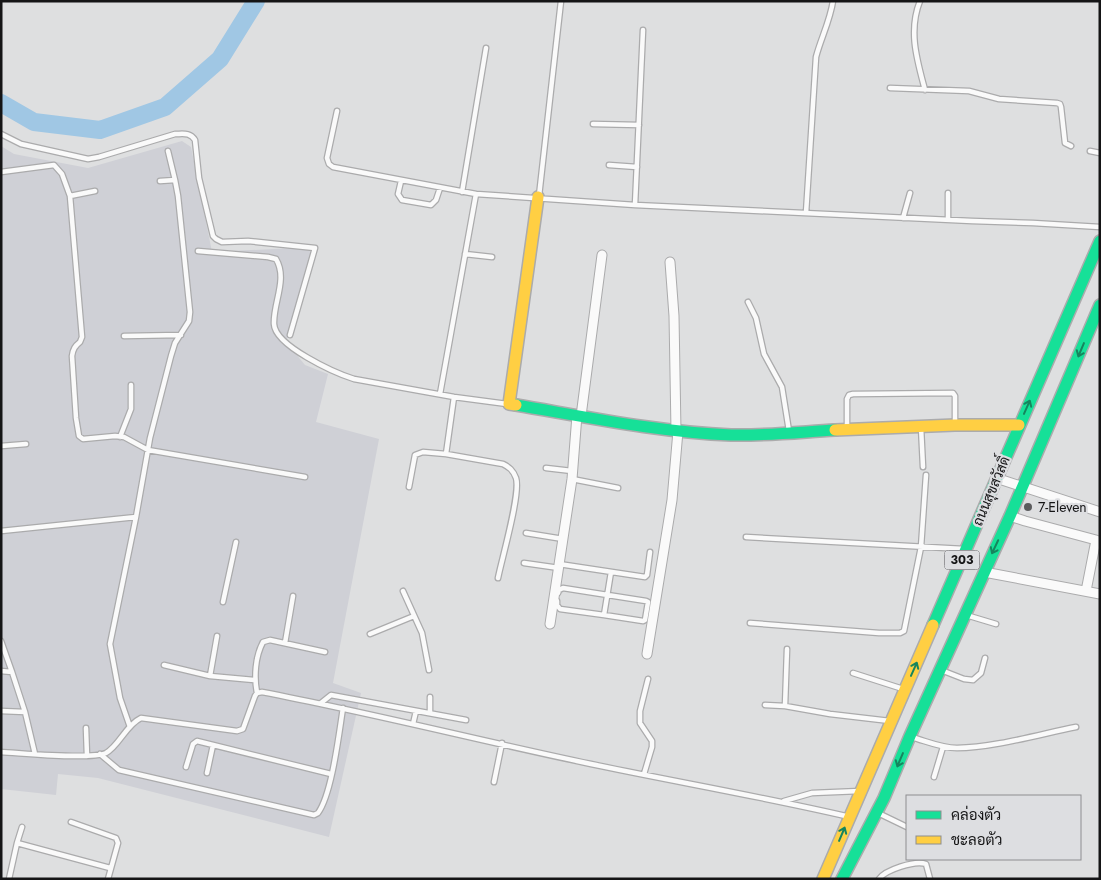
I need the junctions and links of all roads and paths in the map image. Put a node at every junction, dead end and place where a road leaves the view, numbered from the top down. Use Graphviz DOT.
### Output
graph roads {
  1 [pos="561,1"];
  2 [pos="833,1"];
  3 [pos="920,1"];
  4 [pos="643,30"];
  5 [pos="486,48"];
  6 [pos="890,88"];
  7 [pos="925,90"];
  8 [pos="337,111"];
  9 [pos="593,124"];
  10 [pos="639,125"];
  11 [pos="1,134"];
  12 [pos="1071,146"];
  13 [pos="168,151"];
  14 [pos="1090,151"];
  15 [pos="1100,153"];
  16 [pos="608,165"];
  17 [pos="637,167"];
  18 [pos="1,172"];
  19 [pos="174,180"];
  20 [pos="160,181"];
  21 [pos="401,181"];
  22 [pos="440,188"];
  23 [pos="95,191"];
  24 [pos="462,192"];
  25 [pos="910,193"];
  26 [pos="948,193"];
  27 [pos="476,194"];
  28 [pos="70,196"];
  29 [pos="538,197"];
  30 [pos="635,205"];
  31 [pos="806,213"];
  32 [pos="903,218"];
  33 [pos="948,220"];
  34 [pos="1100,227"];
  35 [pos="1100,241"];
  36 [pos="198,250"];
  37 [pos="465,254"];
  38 [pos="602,255"];
  39 [pos="492,257"];
  40 [pos="670,262"];
  41 [pos="748,302"];
  42 [pos="1100,306"];
  43 [pos="181,335"];
  44 [pos="290,335"];
  45 [pos="124,336"];
  46 [pos="131,385"];
  47 [pos="440,394"];
  48 [pos="454,397"];
  49 [pos="509,404"];
  50 [pos="579,415"];
  51 [pos="955,425"];
  52 [pos="1018,425"];
  53 [pos="921,426"];
  54 [pos="847,429"];
  55 [pos="677,431"];
  56 [pos="790,432"];
  57 [pos="120,437"];
  58 [pos="26,444"];
  59 [pos="1,446"];
  60 [pos="148,450"];
  61 [pos="446,454"];
  62 [pos="923,467"];
  63 [pos="546,468"];
  64 [pos="572,475"];
  65 [pos="926,475"];
  66 [pos="306,477"];
  67 [pos="996,478"];
  68 [pos="409,487"];
  69 [pos="618,488"];
  70 [pos="1022,488"];
  71 [pos="1100,512"];
  72 [pos="1010,516"];
  73 [pos="136,517"];
  74 [pos="1,530"];
  75 [pos="526,533"];
  76 [pos="746,537"];
  77 [pos="563,539"];
  78 [pos="1098,541"];
  79 [pos="236,542"];
  80 [pos="921,547"];
  81 [pos="966,549"];
  82 [pos="650,552"];
  83 [pos="524,563"];
  84 [pos="559,566"];
  85 [pos="611,572"];
  86 [pos="984,572"];
  87 [pos="498,578"];
  88 [pos="403,591"];
  89 [pos="1086,591"];
  90 [pos="1100,594"];
  91 [pos="607,595"];
  92 [pos="293,596"];
  93 [pos="223,602"];
  94 [pos="964,614"];
  95 [pos="604,615"];
  96 [pos="414,616"];
  97 [pos="750,623"];
  98 [pos="550,624"];
  99 [pos="996,624"];
  100 [pos="370,634"];
  101 [pos="217,636"];
  102 [pos="1,641"];
  103 [pos="285,643"];
  104 [pos="787,649"];
  105 [pos="325,652"];
  106 [pos="647,654"];
  107 [pos="985,658"];
  108 [pos="164,665"];
  109 [pos="429,670"];
  110 [pos="940,670"];
  111 [pos="1,671"];
  112 [pos="12,672"];
  113 [pos="853,673"];
  114 [pos="210,676"];
  115 [pos="648,679"];
  116 [pos="254,680"];
  117 [pos="905,690"];
  118 [pos="257,693"];
  119 [pos="430,697"];
  120 [pos="321,703"];
  121 [pos="765,705"];
  122 [pos="785,706"];
  123 [pos="343,708"];
  124 [pos="1,711"];
  125 [pos="416,711"];
  126 [pos="25,712"];
  127 [pos="430,713"];
  128 [pos="466,720"];
  129 [pos="891,721"];
  130 [pos="413,724"];
  131 [pos="130,726"];
  132 [pos="1076,727"];
  133 [pos="86,728"];
  134 [pos="910,736"];
  135 [pos="502,743"];
  136 [pos="213,745"];
  137 [pos="943,747"];
  138 [pos="1,752"];
  139 [pos="35,754"];
  140 [pos="100,754"];
  141 [pos="87,756"];
  142 [pos="186,767"];
  143 [pos="207,773"];
  144 [pos="331,774"];
  145 [pos="644,774"];
  146 [pos="934,776"];
  147 [pos="494,782"];
  148 [pos="860,791"];
  149 [pos="782,801"];
  150 [pos="877,813"];
  151 [pos="850,817"];
  152 [pos="71,822"];
  153 [pos="906,826"];
  154 [pos="22,827"];
  155 [pos="17,843"];
  156 [pos="110,868"];
  157 [pos="9,879"];
  158 [pos="108,879"];
  159 [pos="823,879"];
  160 [pos="843,879"];
  161 [pos="879,879"];
  162 [pos="930,879"];
  1 -- 29 [label="lane"];
  2 -- 31 [label="lane"];
  3 -- 7 [label="lane"];
  4 -- 10 [label="lane"];
  5 -- 24 [label="lane"];
  6 -- 7 [label="lane"];
  7 -- 12 [label="lane"];
  8 -- 21 [label="lane"];
  9 -- 10 [label="lane"];
  10 -- 17 [label="lane"];
  11 -- 44 [label="lane"];
  13 -- 19 [label="lane"];
  14 -- 15 [label="lane"];
  16 -- 17 [label="lane"];
  17 -- 30 [label="lane"];
  18 -- 28 [label="lane"];
  19 -- 20 [label="lane"];
  19 -- 43 [label="lane"];
  21 -- 22 [label="lane"];
  21 -- 22 [label="lane"];
  22 -- 24 [label="lane"];
  23 -- 28 [label="lane"];
  24 -- 27 [label="lane"];
  25 -- 32 [label="lane"];
  26 -- 33 [label="lane"];
  27 -- 29 [label="lane"];
  27 -- 37 [label="lane"];
  28 -- 57 [label="lane"];
  29 -- 30 [label="lane"];
  29 -- 49 [label="main road"];
  30 -- 31 [label="lane"];
  31 -- 32 [label="lane"];
  32 -- 33 [label="lane"];
  33 -- 34 [label="lane"];
  52 -- 35 [label="main road, ถนนสุขสวัสดิ์ / 303, one-way"];
  36 -- 47 [label="lane"];
  37 -- 39 [label="lane"];
  37 -- 47 [label="lane"];
  38 -- 50 [label="street"];
  40 -- 55 [label="street"];
  41 -- 56 [label="lane"];
  42 -- 70 [label="main road, ถนนสุขสวัสดิ์ / 303, one-way"];
  43 -- 45 [label="lane"];
  43 -- 60 [label="lane"];
  46 -- 57 [label="lane"];
  47 -- 48 [label="lane"];
  48 -- 49 [label="lane"];
  48 -- 61 [label="lane"];
  49 -- 50 [label="main road"];
  50 -- 55 [label="main road"];
  50 -- 64 [label="street"];
  51 -- 52 [label="main road"];
  51 -- 53 [label="main road"];
  51 -- 54 [label="lane"];
  52 -- 67 [label="main road, ถนนสุขสวัสดิ์ / 303"];
  53 -- 54 [label="main road"];
  53 -- 62 [label="lane"];
  54 -- 56 [label="main road"];
  55 -- 56 [label="main road"];
  55 -- 106 [label="street"];
  57 -- 60 [label="lane"];
  58 -- 59 [label="lane"];
  60 -- 66 [label="lane"];
  60 -- 73 [label="lane"];
  61 -- 68 [label="lane"];
  61 -- 87 [label="lane"];
  63 -- 64 [label="lane"];
  64 -- 69 [label="lane"];
  64 -- 77 [label="street"];
  65 -- 80 [label="lane"];
  67 -- 70 [label="street"];
  67 -- 81 [label="main road, ถนนสุขสวัสดิ์ / 303"];
  70 -- 71 [label="street"];
  70 -- 72 [label="main road, ถนนสุขสวัสดิ์ / 303"];
  72 -- 78 [label="street"];
  72 -- 86 [label="main road, ถนนสุขสวัสดิ์ / 303, one-way"];
  73 -- 74 [label="lane"];
  73 -- 131 [label="lane"];
  75 -- 77 [label="lane"];
  76 -- 80 [label="lane"];
  77 -- 84 [label="street"];
  78 -- 89 [label="street"];
  79 -- 93 [label="lane"];
  80 -- 81 [label="lane"];
  80 -- 97 [label="lane"];
  117 -- 81 [label="main road, ถนนสุขสวัสดิ์ / 303, one-way"];
  82 -- 85 [label="lane"];
  83 -- 84 [label="lane"];
  84 -- 85 [label="lane"];
  84 -- 98 [label="street"];
  85 -- 91 [label="lane"];
  86 -- 89 [label="street"];
  86 -- 94 [label="main road, ถนนสุขสวัสดิ์ / 303"];
  88 -- 96 [label="lane"];
  89 -- 90 [label="street"];
  91 -- 95 [label="lane"];
  91 -- 95 [label="lane"];
  91 -- 95 [label="lane"];
  92 -- 103 [label="lane"];
  94 -- 99 [label="lane"];
  94 -- 110 [label="main road, ถนนสุขสวัสดิ์ / 303"];
  96 -- 100 [label="lane"];
  96 -- 109 [label="lane"];
  101 -- 114 [label="lane"];
  102 -- 112 [label="lane"];
  103 -- 105 [label="lane"];
  103 -- 116 [label="lane"];
  104 -- 122 [label="lane"];
  107 -- 110 [label="lane"];
  108 -- 114 [label="lane"];
  110 -- 134 [label="main road, ถนนสุขสวัสดิ์ / 303"];
  111 -- 112 [label="lane"];
  112 -- 126 [label="lane"];
  113 -- 117 [label="lane"];
  114 -- 116 [label="lane"];
  115 -- 145 [label="lane"];
  116 -- 118 [label="lane"];
  117 -- 129 [label="main road, ถนนสุขสวัสดิ์ / 303"];
  118 -- 120 [label="lane"];
  118 -- 131 [label="lane"];
  119 -- 127 [label="lane"];
  120 -- 123 [label="lane"];
  120 -- 125 [label="lane"];
  121 -- 122 [label="lane"];
  122 -- 129 [label="lane"];
  123 -- 130 [label="lane"];
  123 -- 144 [label="lane"];
  124 -- 126 [label="lane"];
  125 -- 127 [label="lane"];
  125 -- 130 [label="lane"];
  126 -- 139 [label="lane"];
  127 -- 128 [label="lane"];
  129 -- 148 [label="main road, ถนนสุขสวัสดิ์ / 303"];
  130 -- 135 [label="lane"];
  131 -- 140 [label="lane"];
  132 -- 137 [label="lane"];
  133 -- 141 [label="lane"];
  134 -- 137 [label="lane"];
  134 -- 150 [label="main road, ถนนสุขสวัสดิ์ / 303, one-way"];
  135 -- 145 [label="lane"];
  135 -- 147 [label="lane"];
  136 -- 142 [label="lane"];
  136 -- 143 [label="lane"];
  136 -- 144 [label="lane"];
  137 -- 146 [label="lane"];
  138 -- 139 [label="lane"];
  139 -- 141 [label="lane"];
  140 -- 141 [label="lane"];
  140 -- 144 [label="lane"];
  145 -- 149 [label="lane"];
  148 -- 149 [label="lane"];
  148 -- 151 [label="main road, ถนนสุขสวัสดิ์ / 303"];
  149 -- 151 [label="lane"];
  150 -- 153 [label="lane"];
  150 -- 160 [label="main road, ถนนสุขสวัสดิ์ / 303"];
  159 -- 151 [label="main road, ถนนสุขสวัสดิ์ / 303, one-way"];
  152 -- 156 [label="lane"];
  154 -- 155 [label="lane"];
  155 -- 156 [label="lane"];
  155 -- 157 [label="lane"];
  156 -- 158 [label="lane"];
  161 -- 162 [label="lane"];
}
